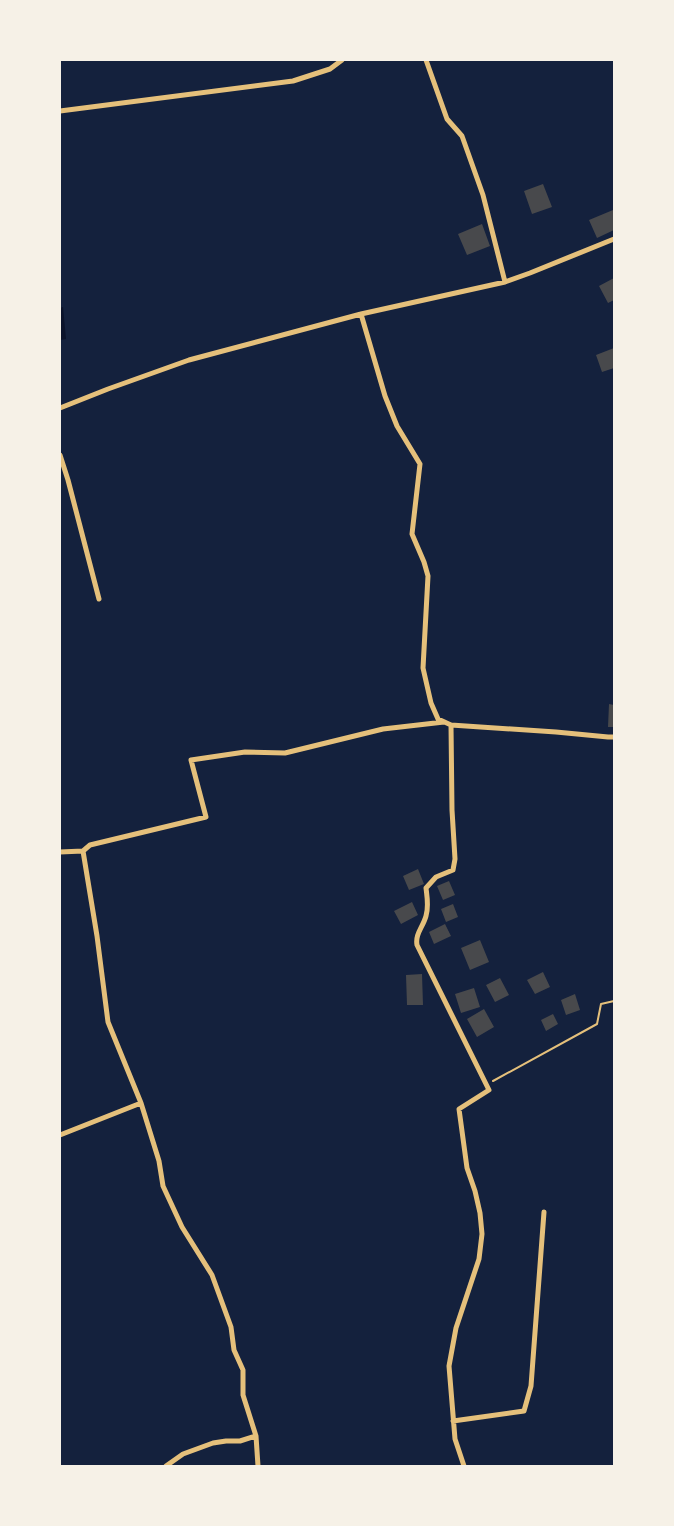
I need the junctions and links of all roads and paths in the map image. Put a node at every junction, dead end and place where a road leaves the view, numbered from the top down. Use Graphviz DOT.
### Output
graph roads {
  1 [pos="342,60"];
  2 [pos="426,60"];
  3 [pos="60,111"];
  4 [pos="614,239"];
  5 [pos="505,282"];
  6 [pos="361,314"];
  7 [pos="60,408"];
  8 [pos="60,455"];
  9 [pos="99,599"];
  10 [pos="445,722"];
  11 [pos="451,725"];
  12 [pos="614,736"];
  13 [pos="83,851"];
  14 [pos="60,852"];
  15 [pos="614,1001"];
  16 [pos="487,1085"];
  17 [pos="141,1103"];
  18 [pos="60,1134"];
  19 [pos="544,1212"];
  20 [pos="453,1421"];
  21 [pos="256,1436"];
  22 [pos="166,1466"];
  23 [pos="258,1466"];
  24 [pos="464,1466"];
  1 -- 3 [label="street"];
  2 -- 5 [label="street"];
  4 -- 5 [label="street"];
  5 -- 6 [label="street"];
  6 -- 7 [label="street"];
  6 -- 10 [label="street"];
  8 -- 9 [label="street"];
  10 -- 11 [label="street"];
  10 -- 13 [label="street"];
  11 -- 12 [label="street"];
  11 -- 16 [label="street"];
  13 -- 14 [label="street"];
  13 -- 17 [label="street"];
  15 -- 16 [label="path"];
  16 -- 20 [label="street"];
  17 -- 18 [label="street"];
  17 -- 21 [label="street"];
  19 -- 20 [label="street"];
  20 -- 24 [label="street"];
  21 -- 22 [label="street"];
  21 -- 23 [label="street"];
}
